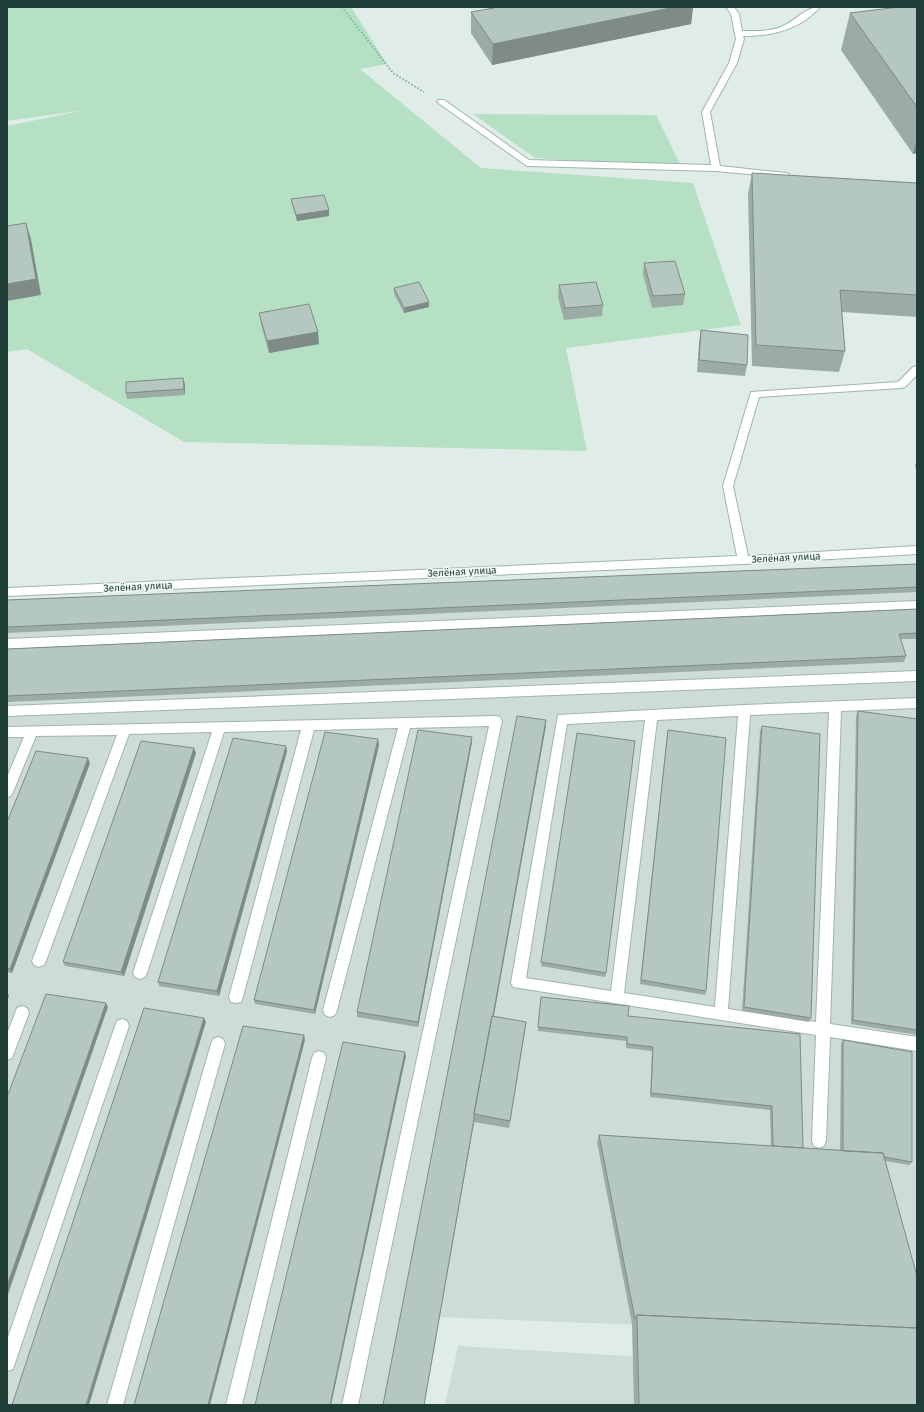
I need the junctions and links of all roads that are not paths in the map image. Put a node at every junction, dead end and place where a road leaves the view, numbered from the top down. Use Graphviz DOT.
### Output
graph roads {
  1 [pos="730,7"];
  2 [pos="816,7"];
  3 [pos="739,34"];
  4 [pos="441,102"];
  5 [pos="716,168"];
  6 [pos="794,177"];
  7 [pos="917,369"];
  8 [pos="917,550"];
  9 [pos="743,560"];
  10 [pos="7,592"];
  11 [pos="917,605"];
  12 [pos="7,644"];
  13 [pos="917,676"];
  14 [pos="917,703"];
  15 [pos="835,706"];
  16 [pos="744,710"];
  17 [pos="7,711"];
  18 [pos="652,715"];
  19 [pos="405,723"];
  20 [pos="309,725"];
  21 [pos="220,727"];
  22 [pos="125,729"];
  23 [pos="32,731"];
  24 [pos="7,732"];
  25 [pos="7,792"];
  26 [pos="39,961"];
  27 [pos="140,973"];
  28 [pos="236,997"];
  29 [pos="617,998"];
  30 [pos="330,1010"];
  31 [pos="22,1013"];
  32 [pos="721,1014"];
  33 [pos="122,1026"];
  34 [pos="824,1029"];
  35 [pos="218,1044"];
  36 [pos="917,1044"];
  37 [pos="7,1053"];
  38 [pos="319,1058"];
  39 [pos="819,1141"];
  40 [pos="7,1363"];
  41 [pos="114,1405"];
  42 [pos="234,1405"];
  43 [pos="350,1405"];
  1 -- 3 [label="street"];
  2 -- 3 [label="street"];
  3 -- 5 [label="street"];
  4 -- 5 [label="street"];
  5 -- 6 [label="street"];
  7 -- 9 [label="street"];
  8 -- 9 [label="street, Зелёная улица"];
  9 -- 10 [label="street, Зелёная улица"];
  11 -- 12 [label="street"];
  13 -- 17 [label="street"];
  14 -- 15 [label="street"];
  15 -- 16 [label="street"];
  15 -- 34 [label="street"];
  16 -- 18 [label="street"];
  16 -- 32 [label="street"];
  18 -- 29 [label="street"];
  18 -- 29 [label="street"];
  19 -- 20 [label="street"];
  19 -- 30 [label="street"];
  19 -- 43 [label="street"];
  20 -- 21 [label="street"];
  20 -- 28 [label="street"];
  21 -- 22 [label="street"];
  21 -- 27 [label="street"];
  22 -- 23 [label="street"];
  22 -- 26 [label="street"];
  23 -- 24 [label="street"];
  23 -- 25 [label="street"];
  29 -- 32 [label="street"];
  31 -- 37 [label="street"];
  32 -- 34 [label="street"];
  33 -- 40 [label="street"];
  34 -- 36 [label="street"];
  34 -- 39 [label="street"];
  35 -- 41 [label="street"];
  38 -- 42 [label="street"];
}
